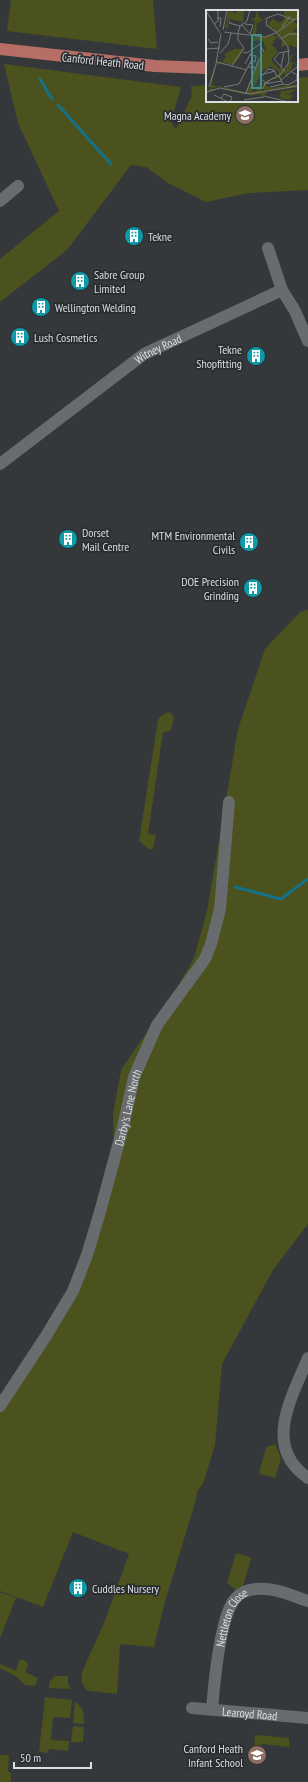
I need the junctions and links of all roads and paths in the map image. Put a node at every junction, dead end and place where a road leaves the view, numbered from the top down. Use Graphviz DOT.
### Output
graph roads {
  1 [pos="0,49"];
  2 [pos="308,64"];
  3 [pos="298,65"];
  4 [pos="206,68"];
  5 [pos="18,186"];
  6 [pos="0,200"];
  7 [pos="268,248"];
  8 [pos="282,290"];
  9 [pos="308,341"];
  10 [pos="0,464"];
  11 [pos="229,802"];
  12 [pos="308,1358"];
  13 [pos="0,1406"];
  14 [pos="308,1478"];
  15 [pos="308,1601"];
  16 [pos="192,1708"];
  17 [pos="212,1709"];
  18 [pos="308,1718"];
  1 -- 4 [label="main road, Canford Heath Road"];
  2 -- 3 [label="main road"];
  5 -- 6 [label="street"];
  7 -- 8 [label="street"];
  8 -- 9 [label="street"];
  8 -- 10 [label="street, Witney Road"];
  11 -- 13 [label="street, Darby's Lane North"];
  12 -- 14 [label="street"];
  15 -- 17 [label="street, Nettleton Close"];
  16 -- 17 [label="street, Learoyd Road"];
  17 -- 18 [label="street, Learoyd Road"];
}
